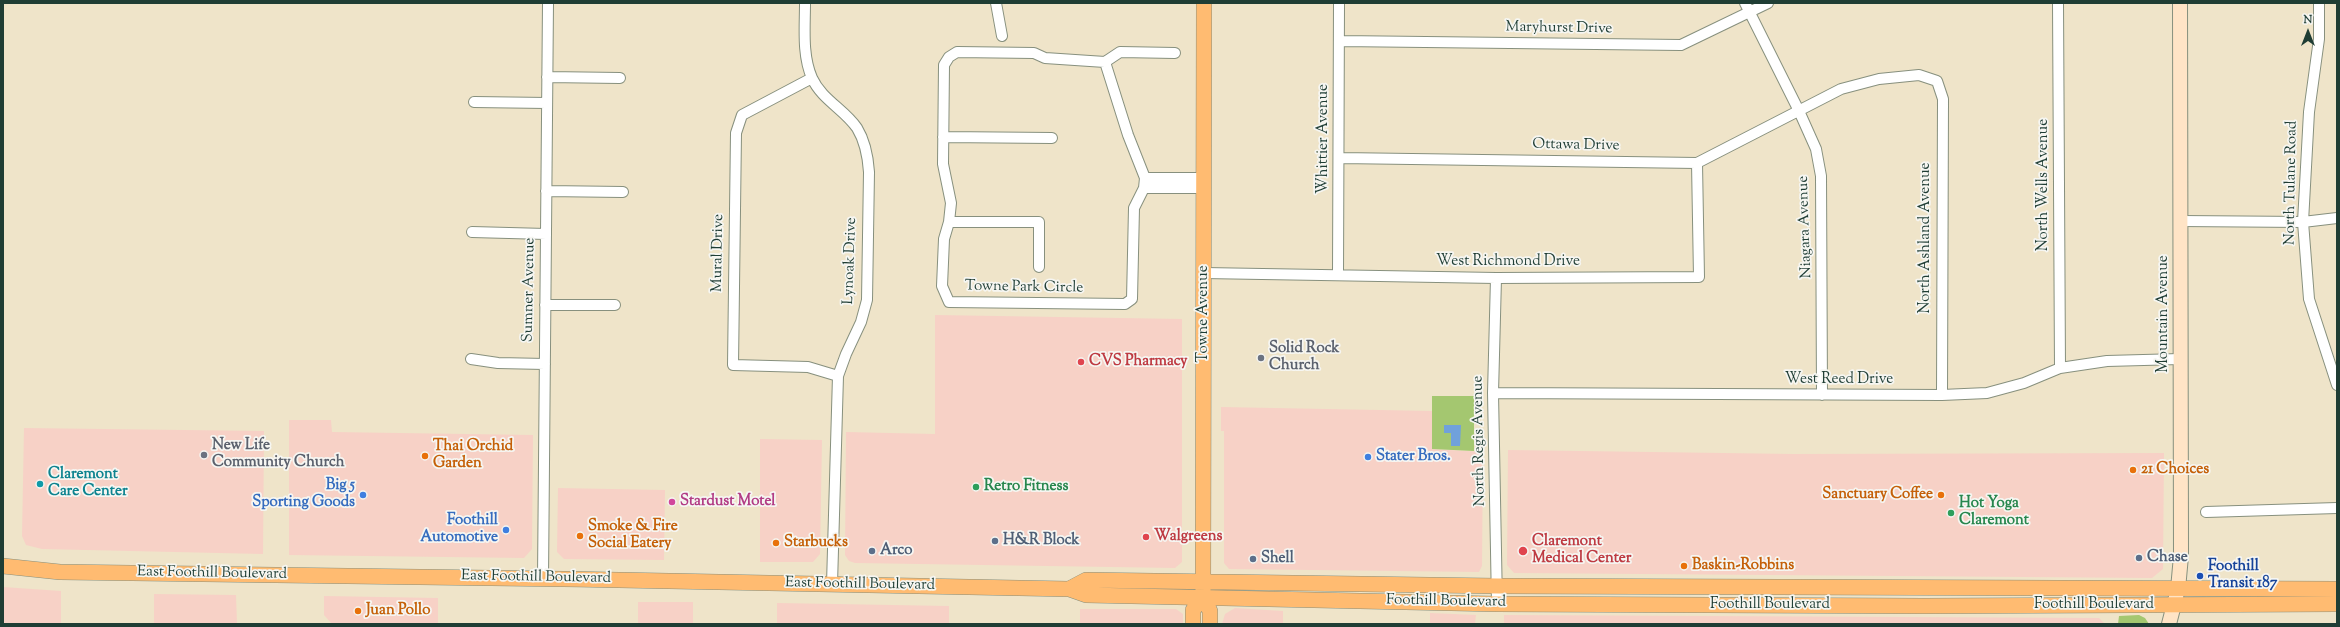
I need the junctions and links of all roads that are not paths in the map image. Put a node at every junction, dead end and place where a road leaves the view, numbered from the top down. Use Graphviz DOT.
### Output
graph roads {
  1 [pos="548,3"];
  2 [pos="805,3"];
  3 [pos="996,3"];
  4 [pos="1204,3"];
  5 [pos="1339,3"];
  6 [pos="1744,3"];
  7 [pos="1768,3"];
  8 [pos="2058,3"];
  9 [pos="2180,3"];
  10 [pos="2319,3"];
  11 [pos="1750,12"];
  12 [pos="1002,36"];
  13 [pos="1340,41"];
  14 [pos="1175,53"];
  15 [pos="1105,62"];
  16 [pos="547,77"];
  17 [pos="620,78"];
  18 [pos="812,78"];
  19 [pos="1937,81"];
  20 [pos="474,102"];
  21 [pos="547,103"];
  22 [pos="1799,111"];
  23 [pos="943,137"];
  24 [pos="1052,138"];
  25 [pos="1340,158"];
  26 [pos="1697,163"];
  27 [pos="1145,183"];
  28 [pos="1204,183"];
  29 [pos="546,191"];
  30 [pos="623,192"];
  31 [pos="2337,218"];
  32 [pos="2181,221"];
  33 [pos="949,222"];
  34 [pos="2303,222"];
  35 [pos="472,232"];
  36 [pos="546,234"];
  37 [pos="1039,267"];
  38 [pos="1204,273"];
  39 [pos="1338,274"];
  40 [pos="1496,278"];
  41 [pos="545,305"];
  42 [pos="615,305"];
  43 [pos="471,359"];
  44 [pos="2180,359"];
  45 [pos="545,364"];
  46 [pos="2060,368"];
  47 [pos="838,376"];
  48 [pos="2337,385"];
  49 [pos="1492,393"];
  50 [pos="1822,395"];
  51 [pos="1942,395"];
  52 [pos="2337,508"];
  53 [pos="2206,512"];
  54 [pos="3,566"];
  55 [pos="543,578"];
  56 [pos="1203,581"];
  57 [pos="832,584"];
  58 [pos="1498,586"];
  59 [pos="2178,589"];
  60 [pos="2337,589"];
  61 [pos="1069,590"];
  62 [pos="1203,597"];
  63 [pos="1497,604"];
  64 [pos="2173,604"];
  65 [pos="2337,604"];
  66 [pos="1193,624"];
  67 [pos="1210,624"];
  68 [pos="2169,624"];
  1 -- 16 [label="street, Sumner Avenue"];
  2 -- 18 [label="street, Lynoak Drive"];
  3 -- 12 [label="street"];
  4 -- 28 [label="main road, Towne Avenue"];
  5 -- 13 [label="street, Whittier Avenue"];
  6 -- 11 [label="street, Niagara Avenue"];
  7 -- 11 [label="street, Maryhurst Drive"];
  8 -- 46 [label="street, North Wells Avenue"];
  9 -- 32 [label="main road, Mountain Avenue"];
  10 -- 34 [label="street, North Tulane Road"];
  11 -- 13 [label="street, Maryhurst Drive"];
  11 -- 22 [label="street, Niagara Avenue"];
  13 -- 25 [label="street, Whittier Avenue"];
  14 -- 15 [label="street"];
  15 -- 23 [label="street, Towne Park Circle"];
  15 -- 27 [label="street"];
  16 -- 17 [label="street"];
  16 -- 21 [label="street, Sumner Avenue"];
  18 -- 47 [label="street, Lynoak Drive"];
  18 -- 47 [label="street, Mural Drive"];
  19 -- 22 [label="street, Ottawa Drive"];
  19 -- 51 [label="street, North Ashland Avenue"];
  20 -- 21 [label="street"];
  21 -- 29 [label="street, Sumner Avenue"];
  22 -- 26 [label="street, Ottawa Drive"];
  22 -- 50 [label="street, Niagara Avenue"];
  23 -- 24 [label="street"];
  23 -- 33 [label="street, Towne Park Circle"];
  25 -- 26 [label="street, Ottawa Drive"];
  25 -- 39 [label="street, Whittier Avenue"];
  26 -- 40 [label="street, West Richmond Drive"];
  27 -- 28 [label="street"];
  27 -- 33 [label="street, Towne Park Circle"];
  28 -- 38 [label="main road, Towne Avenue"];
  29 -- 30 [label="street"];
  29 -- 36 [label="street, Sumner Avenue"];
  31 -- 34 [label="street"];
  32 -- 34 [label="street"];
  32 -- 44 [label="main road, Mountain Avenue"];
  33 -- 37 [label="street"];
  34 -- 48 [label="street, North Tulane Road"];
  35 -- 36 [label="street"];
  36 -- 41 [label="street, Sumner Avenue"];
  38 -- 39 [label="street, West Richmond Drive"];
  38 -- 56 [label="main road, Towne Avenue"];
  39 -- 40 [label="street, West Richmond Drive"];
  40 -- 49 [label="street, North Regis Avenue"];
  41 -- 42 [label="street"];
  41 -- 45 [label="street, Sumner Avenue"];
  43 -- 45 [label="street"];
  44 -- 46 [label="street, West Reed Drive"];
  44 -- 59 [label="main road, Mountain Avenue"];
  45 -- 55 [label="street, Sumner Avenue"];
  46 -- 51 [label="street, West Reed Drive"];
  47 -- 57 [label="street, Lynoak Drive"];
  49 -- 50 [label="street, West Reed Drive"];
  49 -- 58 [label="street, North Regis Avenue"];
  50 -- 51 [label="street, West Reed Drive"];
  52 -- 53 [label="street"];
  54 -- 55 [label="main road, East Foothill Boulevard"];
  55 -- 57 [label="main road, East Foothill Boulevard"];
  56 -- 58 [label="main road, Foothill Boulevard"];
  56 -- 61 [label="main road"];
  56 -- 62 [label="main road, Towne Avenue"];
  57 -- 61 [label="main road, East Foothill Boulevard"];
  58 -- 59 [label="main road, Foothill Boulevard"];
  58 -- 63 [label="street, North Regis Avenue"];
  59 -- 60 [label="main road, Foothill Boulevard"];
  59 -- 64 [label="main road, Mountain Avenue"];
  61 -- 62 [label="main road, East Foothill Boulevard"];
  62 -- 63 [label="main road, Foothill Boulevard"];
  62 -- 66 [label="main road"];
  62 -- 67 [label="main road, Towne Avenue"];
  63 -- 64 [label="main road, Foothill Boulevard"];
  64 -- 65 [label="main road, Foothill Boulevard"];
  64 -- 68 [label="main road, Mountain Avenue"];
}
